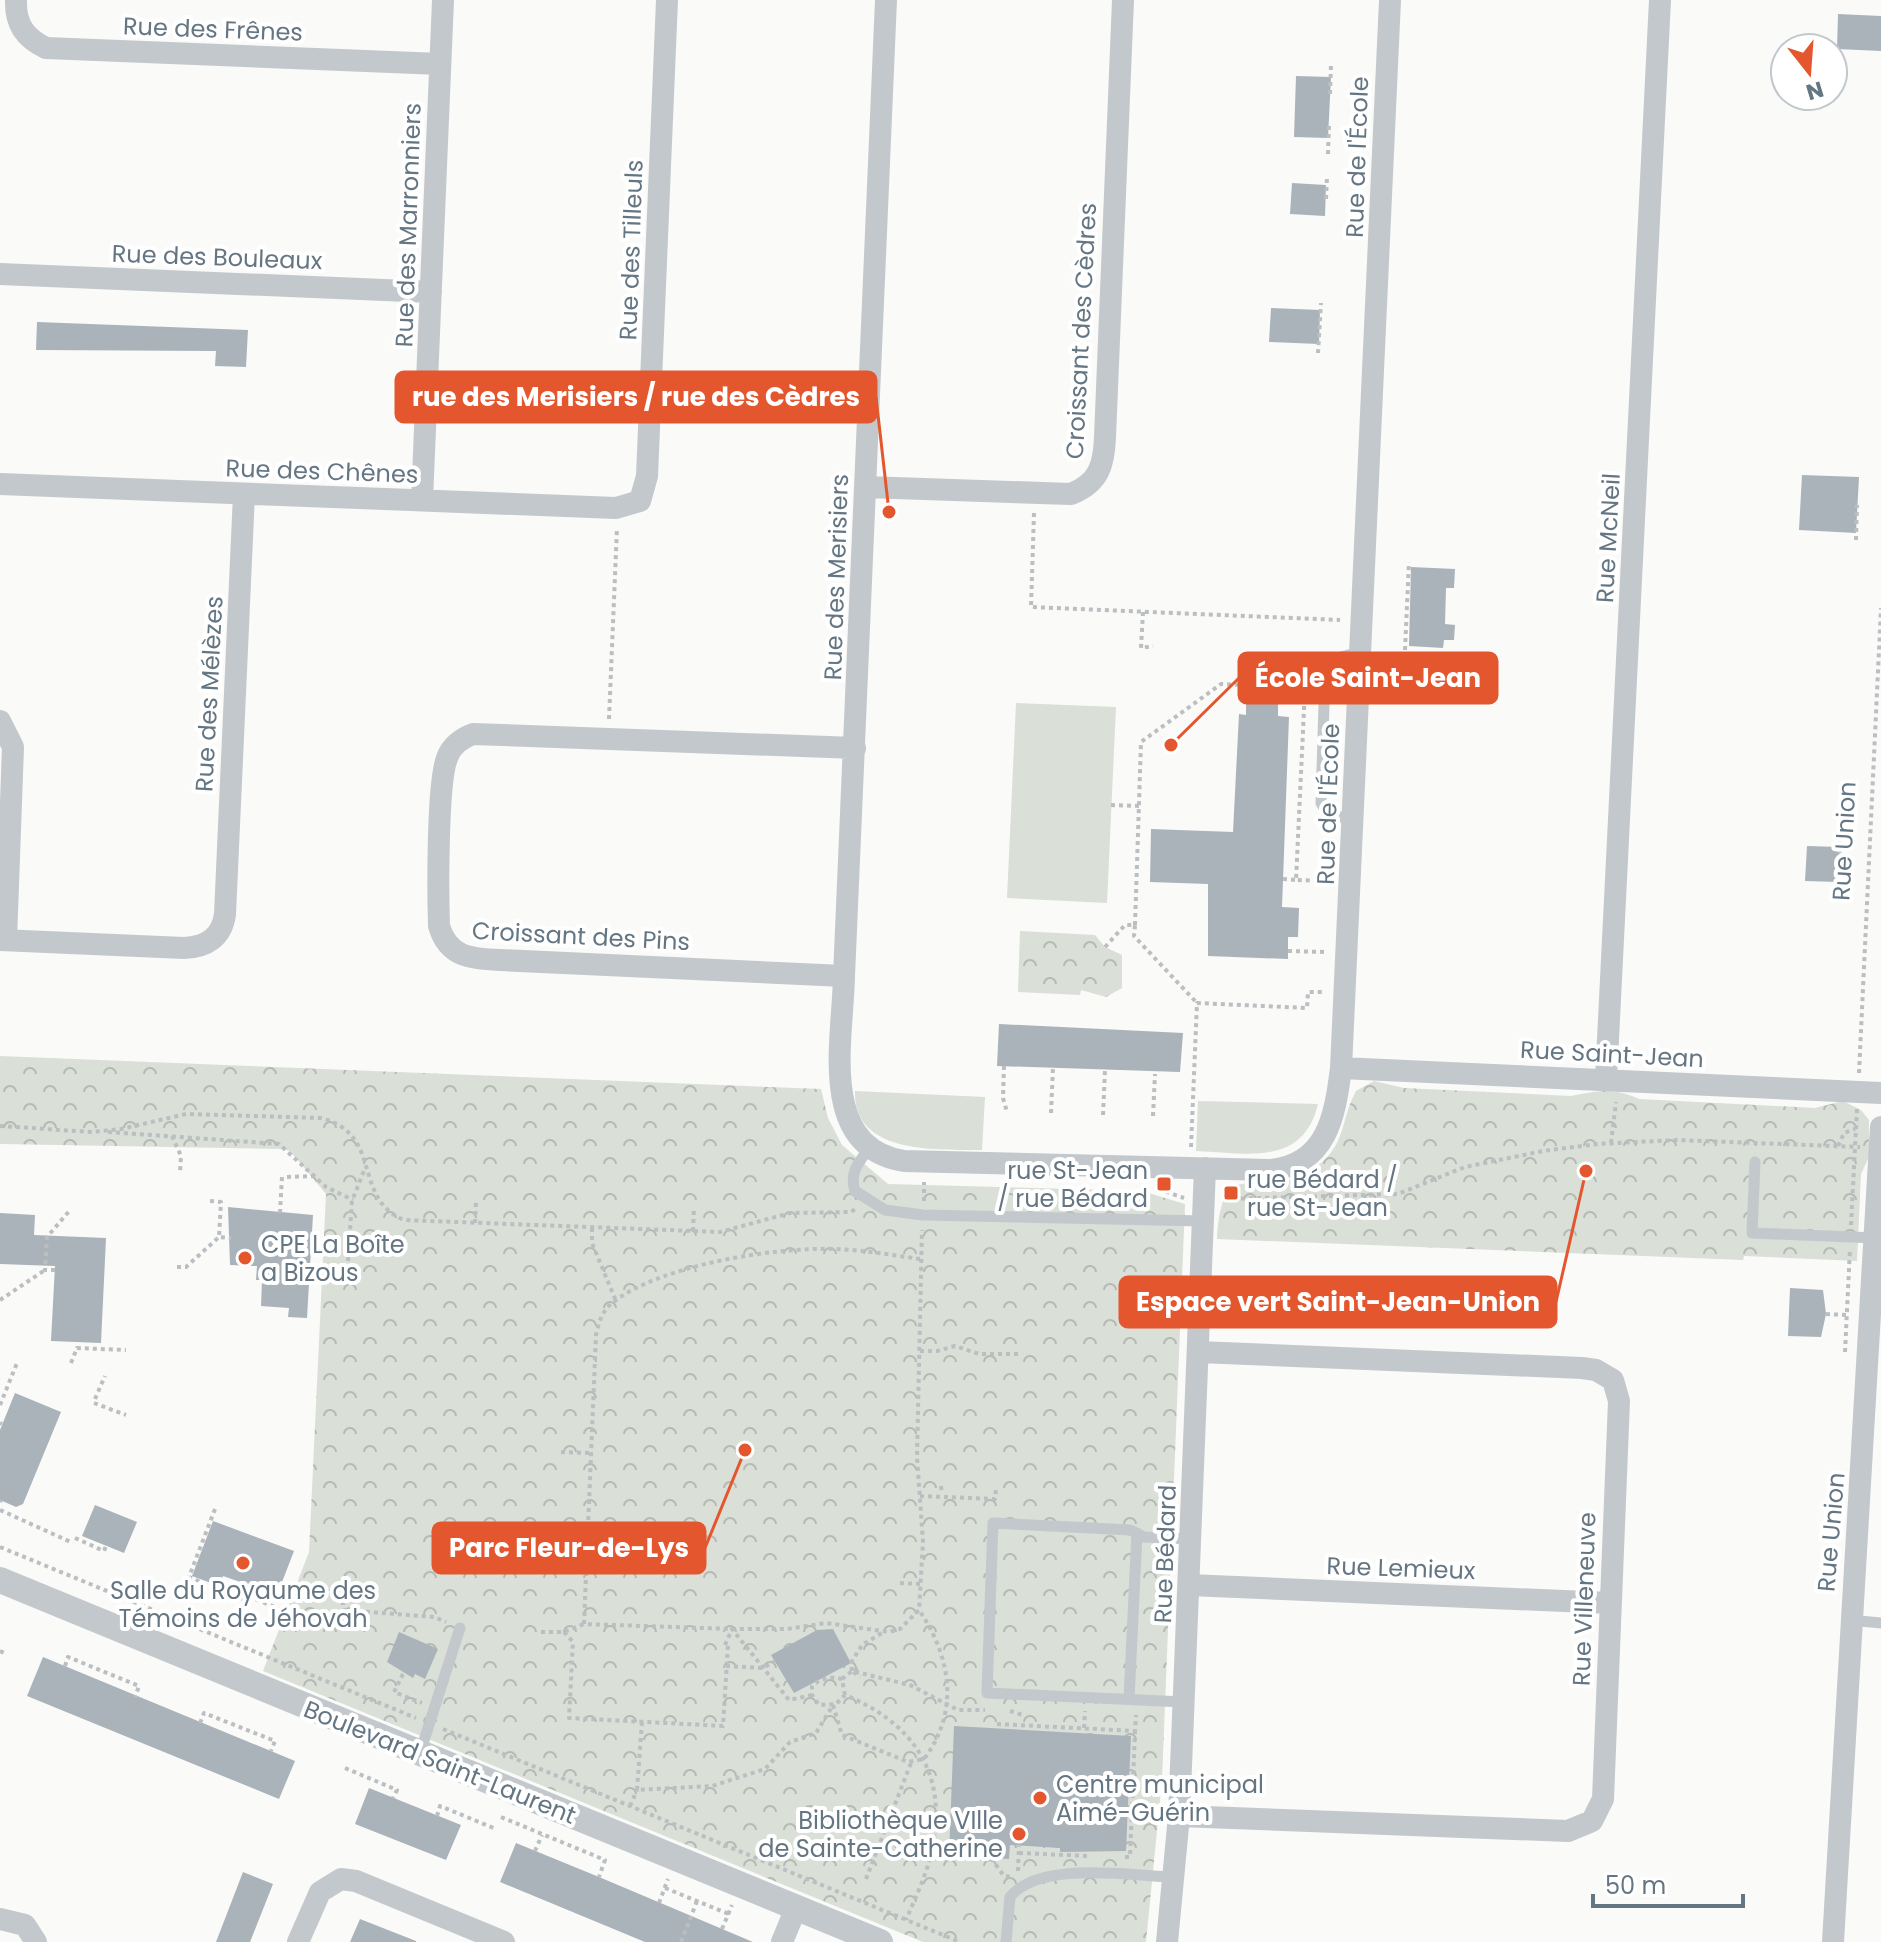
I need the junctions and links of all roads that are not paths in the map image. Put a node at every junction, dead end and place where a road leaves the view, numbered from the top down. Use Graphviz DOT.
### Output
graph roads {
  1 [pos="16,0"];
  2 [pos="443,0"];
  3 [pos="667,0"];
  4 [pos="886,0"];
  5 [pos="1123,0"];
  6 [pos="1390,0"];
  7 [pos="1660,0"];
  8 [pos="440,64"];
  9 [pos="0,274"];
  10 [pos="431,292"];
  11 [pos="0,484"];
  12 [pos="866,487"];
  13 [pos="244,494"];
  14 [pos="422,500"];
  15 [pos="640,501"];
  16 [pos="1361,652"];
  17 [pos="0,721"];
  18 [pos="855,748"];
  19 [pos="1354,819"];
  20 [pos="3,940"];
  21 [pos="844,976"];
  22 [pos="1341,1068"];
  23 [pos="1612,1085"];
  24 [pos="1881,1093"];
  25 [pos="1881,1127"];
  26 [pos="870,1147"];
  27 [pos="1198,1161"];
  28 [pos="1755,1162"];
  29 [pos="1204,1221"];
  30 [pos="1876,1238"];
  31 [pos="1199,1352"];
  32 [pos="1137,1533"];
  33 [pos="1191,1539"];
  34 [pos="0,1580"];
  35 [pos="1189,1585"];
  36 [pos="1610,1603"];
  37 [pos="1849,1620"];
  38 [pos="1881,1623"];
  39 [pos="460,1628"];
  40 [pos="1184,1702"];
  41 [pos="1132,1704"];
  42 [pos="419,1754"];
  43 [pos="1179,1816"];
  44 [pos="1173,1877"];
  45 [pos="796,1908"];
  46 [pos="0,1919"];
  47 [pos="36,1942"];
  48 [pos="298,1942"];
  49 [pos="504,1942"];
  50 [pos="782,1942"];
  51 [pos="880,1942"];
  52 [pos="1006,1942"];
  53 [pos="1167,1942"];
  54 [pos="1833,1942"];
  1 -- 8 [label="street, Rue des Frênes"];
  2 -- 8 [label="street, Rue des Marronniers"];
  3 -- 15 [label="street, Rue des Tilleuls"];
  4 -- 12 [label="street, Rue des Merisiers"];
  5 -- 12 [label="street, Croissant des Cèdres"];
  6 -- 16 [label="street, Rue de l'École"];
  7 -- 23 [label="street, Rue McNeil"];
  8 -- 10 [label="street, Rue des Marronniers"];
  9 -- 10 [label="street, Rue des Bouleaux"];
  10 -- 14 [label="street, Rue des Marronniers"];
  11 -- 13 [label="street, Rue des Chênes"];
  12 -- 18 [label="street, Rue des Merisiers"];
  13 -- 14 [label="street, Rue des Chênes"];
  13 -- 20 [label="street, Rue des Mélèzes"];
  14 -- 15 [label="street, Rue des Chênes"];
  16 -- 19 [label="street, Rue de l'École"];
  16 -- 19 [label="lane"];
  17 -- 20 [label="street"];
  18 -- 21 [label="street, Rue des Merisiers"];
  18 -- 21 [label="street, Croissant des Pins"];
  19 -- 22 [label="street, Rue de l'École"];
  21 -- 26 [label="street, Rue des Merisiers"];
  22 -- 23 [label="street, Rue Saint-Jean"];
  22 -- 27 [label="street, Rue de l'École"];
  23 -- 24 [label="street, Rue Saint-Jean"];
  25 -- 30 [label="street, Rue Union"];
  26 -- 27 [label="street, Rue de l'École"];
  26 -- 29 [label="lane"];
  27 -- 29 [label="street, Rue Bédard"];
  28 -- 30 [label="lane"];
  29 -- 31 [label="street, Rue Bédard"];
  30 -- 37 [label="street, Rue Union"];
  31 -- 33 [label="street, Rue Bédard"];
  31 -- 36 [label="street, Rue Villeneuve"];
  32 -- 33 [label="lane"];
  32 -- 41 [label="lane"];
  32 -- 41 [label="lane"];
  33 -- 35 [label="street, Rue Bédard"];
  34 -- 42 [label="street, Boulevard Saint-Laurent"];
  35 -- 36 [label="street, Rue Lemieux"];
  35 -- 40 [label="street, Rue Bédard"];
  36 -- 43 [label="street, Rue Villeneuve"];
  37 -- 38 [label="lane"];
  37 -- 54 [label="street, Rue Union"];
  39 -- 42 [label="lane"];
  40 -- 41 [label="lane"];
  40 -- 43 [label="street, Rue Bédard"];
  42 -- 45 [label="street, Boulevard Saint-Laurent"];
  43 -- 44 [label="street, Rue Bédard"];
  44 -- 52 [label="lane"];
  44 -- 53 [label="street, Rue Bédard"];
  45 -- 50 [label="street"];
  45 -- 51 [label="street, Boulevard Saint-Laurent"];
  46 -- 47 [label="street"];
  48 -- 49 [label="street"];
}
